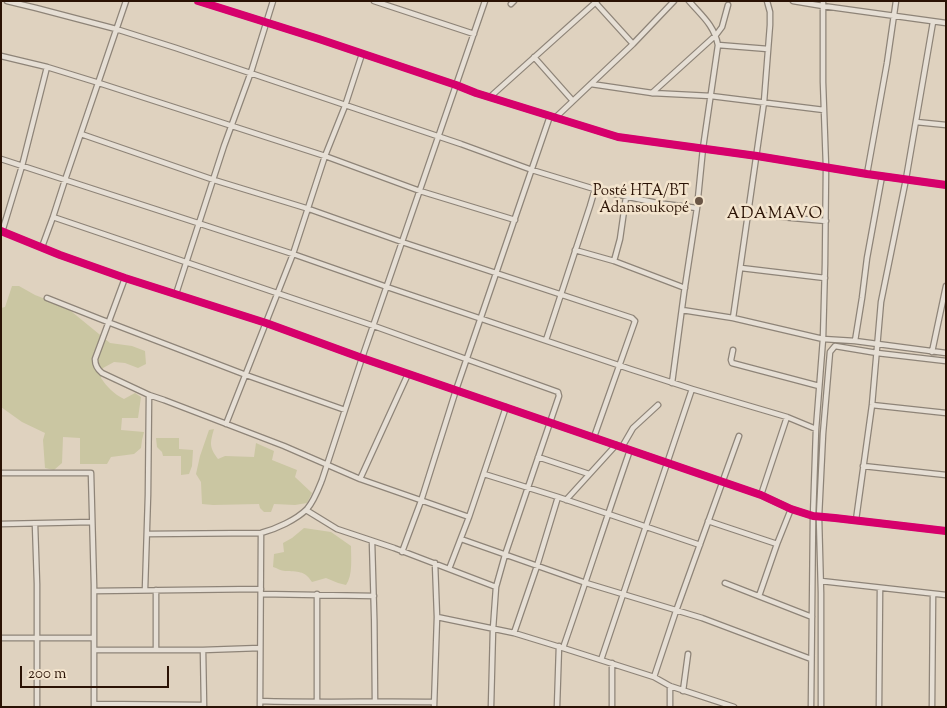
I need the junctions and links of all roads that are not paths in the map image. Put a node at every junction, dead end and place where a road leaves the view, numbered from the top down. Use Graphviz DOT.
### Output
graph roads {
  1 [pos="7,1"];
  2 [pos="126,1"];
  3 [pos="198,1"];
  4 [pos="273,1"];
  5 [pos="374,1"];
  6 [pos="485,1"];
  7 [pos="674,1"];
  8 [pos="767,1"];
  9 [pos="794,1"];
  10 [pos="896,1"];
  11 [pos="595,2"];
  12 [pos="692,3"];
  13 [pos="823,4"];
  14 [pos="728,6"];
  15 [pos="894,16"];
  16 [pos="933,22"];
  17 [pos="266,23"];
  18 [pos="946,23"];
  19 [pos="116,29"];
  20 [pos="474,34"];
  21 [pos="716,35"];
  22 [pos="632,44"];
  23 [pos="718,45"];
  24 [pos="768,49"];
  25 [pos="362,54"];
  26 [pos="1,56"];
  27 [pos="534,57"];
  28 [pos="47,67"];
  29 [pos="250,74"];
  30 [pos="99,82"];
  31 [pos="591,84"];
  32 [pos="456,85"];
  33 [pos="652,93"];
  34 [pos="711,96"];
  35 [pos="490,97"];
  36 [pos="573,101"];
  37 [pos="764,102"];
  38 [pos="345,106"];
  39 [pos="824,110"];
  40 [pos="553,117"];
  41 [pos="916,122"];
  42 [pos="232,126"];
  43 [pos="946,126"];
  44 [pos="81,134"];
  45 [pos="439,137"];
  46 [pos="703,148"];
  47 [pos="325,156"];
  48 [pos="757,156"];
  49 [pos="1,159"];
  50 [pos="22,166"];
  51 [pos="826,167"];
  52 [pos="532,170"];
  53 [pos="867,174"];
  54 [pos="882,176"];
  55 [pos="906,179"];
  56 [pos="65,180"];
  57 [pos="214,180"];
  58 [pos="946,185"];
  59 [pos="595,189"];
  60 [pos="420,191"];
  61 [pos="626,196"];
  62 [pos="697,208"];
  63 [pos="308,209"];
  64 [pos="748,214"];
  65 [pos="53,217"];
  66 [pos="515,220"];
  67 [pos="826,221"];
  68 [pos="200,224"];
  69 [pos="2,232"];
  70 [pos="402,242"];
  71 [pos="42,247"];
  72 [pos="575,250"];
  73 [pos="293,254"];
  74 [pos="614,261"];
  75 [pos="187,263"];
  76 [pos="741,268"];
  77 [pos="497,274"];
  78 [pos="126,278"];
  79 [pos="825,278"];
  80 [pos="946,286"];
  81 [pos="387,287"];
  82 [pos="685,288"];
  83 [pos="176,294"];
  84 [pos="278,294"];
  85 [pos="561,296"];
  86 [pos="47,298"];
  87 [pos="682,310"];
  88 [pos="481,318"];
  89 [pos="733,318"];
  90 [pos="108,322"];
  91 [pos="266,324"];
  92 [pos="374,326"];
  93 [pos="823,339"];
  94 [pos="546,340"];
  95 [pos="855,341"];
  96 [pos="878,345"];
  97 [pos="733,350"];
  98 [pos="932,352"];
  99 [pos="877,353"];
  100 [pos="946,353"];
  101 [pos="362,358"];
  102 [pos="467,360"];
  103 [pos="946,361"];
  104 [pos="620,366"];
  105 [pos="246,374"];
  106 [pos="408,374"];
  107 [pos="672,383"];
  108 [pos="819,386"];
  109 [pos="692,389"];
  110 [pos="456,390"];
  111 [pos="149,395"];
  112 [pos="658,405"];
  113 [pos="872,405"];
  114 [pos="506,407"];
  115 [pos="345,410"];
  116 [pos="946,413"];
  117 [pos="787,417"];
  118 [pos="550,422"];
  119 [pos="226,424"];
  120 [pos="816,429"];
  121 [pos="739,436"];
  122 [pos="594,437"];
  123 [pos="616,445"];
  124 [pos="622,447"];
  125 [pos="630,450"];
  126 [pos="538,458"];
  127 [pos="667,463"];
  128 [pos="326,464"];
  129 [pos="863,466"];
  130 [pos="1,472"];
  131 [pos="484,474"];
  132 [pos="589,474"];
  133 [pos="946,476"];
  134 [pos="360,478"];
  135 [pos="722,482"];
  136 [pos="528,488"];
  137 [pos="762,495"];
  138 [pos="558,497"];
  139 [pos="566,500"];
  140 [pos="421,501"];
  141 [pos="791,509"];
  142 [pos="306,510"];
  143 [pos="608,514"];
  144 [pos="813,516"];
  145 [pos="820,517"];
  146 [pos="469,518"];
  147 [pos="856,520"];
  148 [pos="708,521"];
  149 [pos="92,522"];
  150 [pos="1,524"];
  151 [pos="35,524"];
  152 [pos="646,526"];
  153 [pos="946,531"];
  154 [pos="261,533"];
  155 [pos="147,534"];
  156 [pos="460,540"];
  157 [pos="372,541"];
  158 [pos="777,544"];
  159 [pos="700,545"];
  160 [pos="402,552"];
  161 [pos="505,555"];
  162 [pos="435,564"];
  163 [pos="537,566"];
  164 [pos="449,569"];
  165 [pos="821,581"];
  166 [pos="586,583"];
  167 [pos="725,583"];
  168 [pos="496,587"];
  169 [pos="880,588"];
  170 [pos="145,590"];
  171 [pos="156,590"];
  172 [pos="94,591"];
  173 [pos="261,592"];
  174 [pos="317,594"];
  175 [pos="623,594"];
  176 [pos="933,594"];
  177 [pos="946,595"];
  178 [pos="374,596"];
  179 [pos="759,596"];
  180 [pos="676,611"];
  181 [pos="437,617"];
  182 [pos="812,617"];
  183 [pos="493,629"];
  184 [pos="514,633"];
  185 [pos="1,638"];
  186 [pos="36,638"];
  187 [pos="94,638"];
  188 [pos="561,647"];
  189 [pos="260,648"];
  190 [pos="156,649"];
  191 [pos="94,650"];
  192 [pos="203,650"];
  193 [pos="688,654"];
  194 [pos="811,659"];
  195 [pos="601,660"];
  196 [pos="612,664"];
  197 [pos="654,677"];
  198 [pos="670,686"];
  199 [pos="683,691"];
  200 [pos="375,701"];
  201 [pos="317,702"];
  202 [pos="260,704"];
  203 [pos="434,704"];
  204 [pos="94,706"];
  205 [pos="204,706"];
  206 [pos="731,706"];
  207 [pos="38,707"];
  208 [pos="491,707"];
  209 [pos="557,707"];
  210 [pos="612,707"];
  211 [pos="670,707"];
  212 [pos="811,707"];
  213 [pos="821,707"];
  214 [pos="879,707"];
  215 [pos="932,707"];
  1 -- 19 [label="street"];
  2 -- 19 [label="street"];
  3 -- 17 [label="street"];
  4 -- 17 [label="street"];
  5 -- 20 [label="street"];
  6 -- 20 [label="street"];
  7 -- 22 [label="street"];
  8 -- 24 [label="street"];
  9 -- 13 [label="street"];
  10 -- 15 [label="street"];
  11 -- 22 [label="street"];
  11 -- 27 [label="street"];
  12 -- 21 [label="street"];
  13 -- 15 [label="street"];
  13 -- 39 [label="street"];
  14 -- 21 [label="street"];
  15 -- 16 [label="street"];
  15 -- 53 [label="street"];
  16 -- 18 [label="street"];
  16 -- 41 [label="street"];
  17 -- 25 [label="street"];
  17 -- 29 [label="street"];
  19 -- 29 [label="street"];
  19 -- 30 [label="street"];
  20 -- 32 [label="street"];
  21 -- 23 [label="street"];
  21 -- 33 [label="street"];
  22 -- 31 [label="street"];
  23 -- 24 [label="street"];
  23 -- 34 [label="street"];
  24 -- 37 [label="street"];
  25 -- 32 [label="street"];
  25 -- 38 [label="street"];
  26 -- 28 [label="street"];
  27 -- 35 [label="street"];
  27 -- 36 [label="street"];
  28 -- 30 [label="street"];
  28 -- 50 [label="street"];
  29 -- 38 [label="street"];
  29 -- 42 [label="street"];
  30 -- 42 [label="street"];
  30 -- 44 [label="street"];
  31 -- 33 [label="street"];
  31 -- 36 [label="street"];
  32 -- 35 [label="street"];
  32 -- 45 [label="street"];
  33 -- 34 [label="street"];
  34 -- 37 [label="street"];
  34 -- 46 [label="street"];
  35 -- 40 [label="street"];
  36 -- 40 [label="street"];
  37 -- 39 [label="street"];
  37 -- 48 [label="street"];
  38 -- 45 [label="street"];
  38 -- 47 [label="street"];
  39 -- 51 [label="street"];
  40 -- 46 [label="street"];
  40 -- 52 [label="street"];
  41 -- 43 [label="street"];
  41 -- 55 [label="street"];
  42 -- 47 [label="street"];
  42 -- 57 [label="street"];
  44 -- 56 [label="street"];
  44 -- 57 [label="street"];
  45 -- 52 [label="street"];
  45 -- 60 [label="street"];
  46 -- 48 [label="street"];
  46 -- 62 [label="street"];
  47 -- 60 [label="street"];
  47 -- 63 [label="street"];
  48 -- 51 [label="street"];
  48 -- 64 [label="street"];
  49 -- 50 [label="street"];
  50 -- 56 [label="street"];
  50 -- 69 [label="street"];
  51 -- 53 [label="street"];
  51 -- 67 [label="street"];
  52 -- 59 [label="street"];
  52 -- 66 [label="street"];
  53 -- 54 [label="street"];
  54 -- 55 [label="street"];
  54 -- 95 [label="street"];
  55 -- 58 [label="street"];
  55 -- 96 [label="street"];
  56 -- 65 [label="street"];
  56 -- 68 [label="street"];
  57 -- 63 [label="street"];
  57 -- 68 [label="street"];
  59 -- 61 [label="street"];
  59 -- 72 [label="street"];
  60 -- 66 [label="street"];
  60 -- 70 [label="street"];
  61 -- 62 [label="street"];
  61 -- 74 [label="street"];
  62 -- 82 [label="street"];
  63 -- 70 [label="street"];
  63 -- 73 [label="street"];
  64 -- 67 [label="street"];
  64 -- 76 [label="street"];
  65 -- 71 [label="street"];
  65 -- 75 [label="street"];
  66 -- 77 [label="street"];
  67 -- 79 [label="street"];
  68 -- 73 [label="street"];
  68 -- 75 [label="street"];
  69 -- 71 [label="street"];
  70 -- 77 [label="street"];
  70 -- 81 [label="street"];
  71 -- 78 [label="street"];
  72 -- 74 [label="street"];
  72 -- 85 [label="street"];
  73 -- 81 [label="street"];
  73 -- 84 [label="street"];
  74 -- 82 [label="street"];
  75 -- 83 [label="street"];
  75 -- 84 [label="street"];
  76 -- 79 [label="street"];
  76 -- 89 [label="street"];
  77 -- 85 [label="street"];
  77 -- 88 [label="street"];
  78 -- 83 [label="street"];
  78 -- 90 [label="street"];
  79 -- 93 [label="street"];
  80 -- 98 [label="street"];
  81 -- 88 [label="street"];
  81 -- 92 [label="street"];
  82 -- 87 [label="street"];
  83 -- 91 [label="street"];
  84 -- 91 [label="street"];
  84 -- 92 [label="street"];
  85 -- 94 [label="street"];
  85 -- 104 [label="street"];
  86 -- 90 [label="street"];
  87 -- 89 [label="street"];
  87 -- 107 [label="street"];
  88 -- 94 [label="street"];
  88 -- 102 [label="street"];
  89 -- 93 [label="street"];
  90 -- 105 [label="street"];
  90 -- 111 [label="street"];
  91 -- 101 [label="street"];
  91 -- 105 [label="street"];
  92 -- 101 [label="street"];
  92 -- 102 [label="street"];
  93 -- 95 [label="street"];
  93 -- 108 [label="street"];
  94 -- 104 [label="street"];
  95 -- 96 [label="street"];
  96 -- 98 [label="street"];
  96 -- 99 [label="street"];
  97 -- 108 [label="street"];
  98 -- 100 [label="street"];
  99 -- 103 [label="street"];
  99 -- 113 [label="street"];
  99 -- 145 [label="street"];
  101 -- 106 [label="street"];
  101 -- 115 [label="street"];
  102 -- 110 [label="street"];
  102 -- 118 [label="street"];
  104 -- 107 [label="street"];
  104 -- 122 [label="street"];
  105 -- 115 [label="street"];
  105 -- 119 [label="street"];
  106 -- 110 [label="street"];
  106 -- 134 [label="street"];
  107 -- 109 [label="street"];
  108 -- 120 [label="street"];
  109 -- 117 [label="street"];
  109 -- 127 [label="street"];
  110 -- 114 [label="street"];
  110 -- 140 [label="street"];
  111 -- 119 [label="street"];
  111 -- 155 [label="street"];
  112 -- 124 [label="street"];
  113 -- 116 [label="street"];
  113 -- 129 [label="street"];
  114 -- 118 [label="street"];
  114 -- 131 [label="street"];
  115 -- 128 [label="street"];
  117 -- 120 [label="street"];
  117 -- 137 [label="street"];
  118 -- 122 [label="street"];
  118 -- 126 [label="street"];
  119 -- 128 [label="street"];
  120 -- 144 [label="street"];
  121 -- 135 [label="street"];
  122 -- 123 [label="street"];
  123 -- 124 [label="street"];
  123 -- 132 [label="street"];
  124 -- 125 [label="street"];
  125 -- 127 [label="street"];
  125 -- 143 [label="street"];
  126 -- 132 [label="street"];
  126 -- 136 [label="street"];
  127 -- 135 [label="street"];
  127 -- 152 [label="street"];
  128 -- 134 [label="street"];
  128 -- 142 [label="street"];
  129 -- 133 [label="street"];
  129 -- 147 [label="street"];
  130 -- 149 [label="street"];
  131 -- 136 [label="street"];
  131 -- 146 [label="street"];
  132 -- 139 [label="street"];
  134 -- 140 [label="street"];
  135 -- 137 [label="street"];
  135 -- 148 [label="street"];
  136 -- 138 [label="street"];
  136 -- 161 [label="street"];
  137 -- 141 [label="street"];
  138 -- 139 [label="street"];
  138 -- 163 [label="street"];
  139 -- 143 [label="street"];
  140 -- 146 [label="street"];
  140 -- 160 [label="street"];
  141 -- 144 [label="street"];
  141 -- 158 [label="street"];
  142 -- 154 [label="street"];
  142 -- 157 [label="street"];
  143 -- 152 [label="street"];
  143 -- 166 [label="street"];
  144 -- 145 [label="street"];
  144 -- 182 [label="street"];
  145 -- 147 [label="street"];
  145 -- 165 [label="street"];
  146 -- 156 [label="street"];
  147 -- 153 [label="street"];
  148 -- 158 [label="street"];
  148 -- 159 [label="street"];
  149 -- 151 [label="street"];
  149 -- 172 [label="street"];
  150 -- 151 [label="street"];
  151 -- 186 [label="street"];
  152 -- 159 [label="street"];
  152 -- 175 [label="street"];
  154 -- 155 [label="street"];
  154 -- 173 [label="street"];
  155 -- 170 [label="street"];
  156 -- 161 [label="street"];
  156 -- 164 [label="street"];
  157 -- 160 [label="street"];
  157 -- 178 [label="street"];
  158 -- 179 [label="street"];
  159 -- 180 [label="street"];
  160 -- 162 [label="street"];
  161 -- 163 [label="street"];
  161 -- 168 [label="street"];
  162 -- 164 [label="street"];
  162 -- 181 [label="street"];
  163 -- 166 [label="street"];
  163 -- 184 [label="street"];
  164 -- 168 [label="street"];
  165 -- 169 [label="street"];
  165 -- 213 [label="street"];
  166 -- 175 [label="street"];
  166 -- 188 [label="street"];
  167 -- 179 [label="street"];
  168 -- 183 [label="street"];
  169 -- 176 [label="street"];
  169 -- 214 [label="street"];
  170 -- 171 [label="street"];
  170 -- 172 [label="street"];
  171 -- 173 [label="street"];
  171 -- 190 [label="street"];
  172 -- 187 [label="street"];
  173 -- 174 [label="street"];
  173 -- 189 [label="street"];
  174 -- 178 [label="street"];
  174 -- 201 [label="street"];
  175 -- 180 [label="street"];
  175 -- 195 [label="street"];
  176 -- 177 [label="street"];
  176 -- 215 [label="street"];
  178 -- 200 [label="street"];
  179 -- 182 [label="street"];
  180 -- 194 [label="street"];
  180 -- 197 [label="street"];
  181 -- 183 [label="street"];
  181 -- 203 [label="street"];
  182 -- 194 [label="street"];
  183 -- 184 [label="street"];
  183 -- 208 [label="street"];
  184 -- 188 [label="street"];
  185 -- 186 [label="street"];
  186 -- 187 [label="street"];
  186 -- 207 [label="street"];
  187 -- 191 [label="street"];
  188 -- 195 [label="street"];
  188 -- 209 [label="street"];
  189 -- 192 [label="street"];
  189 -- 202 [label="street"];
  190 -- 191 [label="street"];
  190 -- 192 [label="street"];
  191 -- 204 [label="street"];
  192 -- 205 [label="street"];
  193 -- 199 [label="street"];
  194 -- 212 [label="street"];
  195 -- 196 [label="street"];
  196 -- 197 [label="street"];
  196 -- 210 [label="street"];
  197 -- 198 [label="street"];
  198 -- 199 [label="street"];
  198 -- 211 [label="street"];
  199 -- 206 [label="street"];
  200 -- 201 [label="street"];
  200 -- 203 [label="street"];
  201 -- 202 [label="street"];
  204 -- 205 [label="street"];
}
